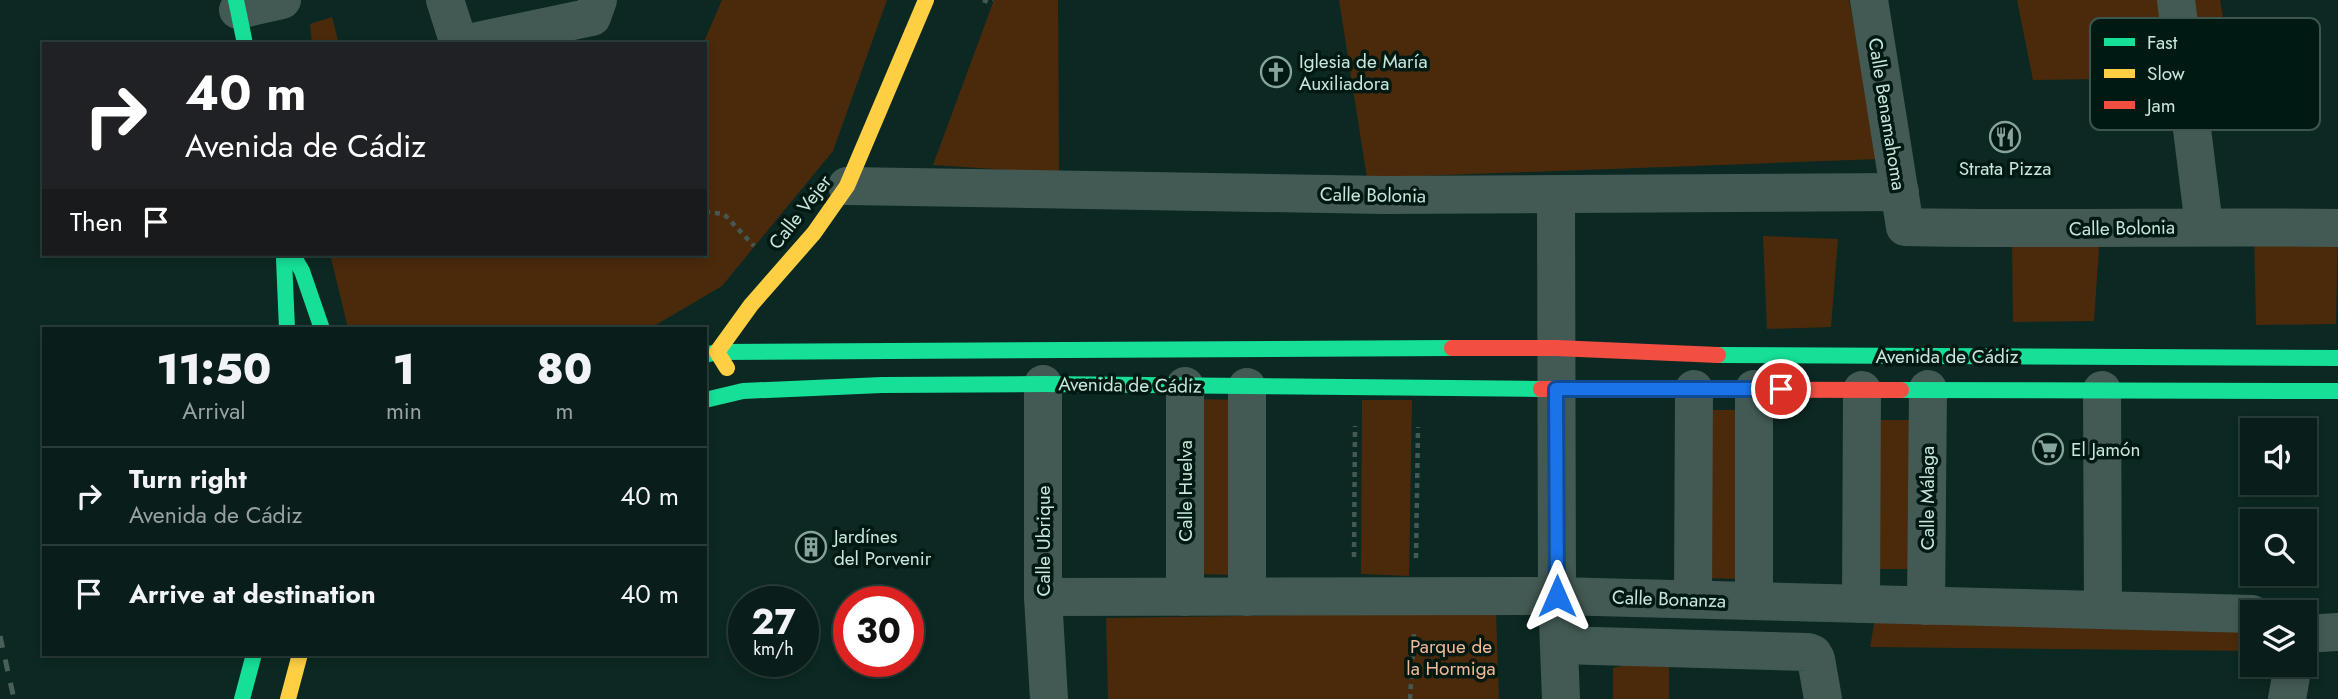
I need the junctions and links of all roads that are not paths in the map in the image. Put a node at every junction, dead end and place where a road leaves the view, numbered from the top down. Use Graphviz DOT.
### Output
graph roads {
  1 [pos="282,0"];
  2 [pos="445,0"];
  3 [pos="598,0"];
  4 [pos="926,0"];
  5 [pos="2176,0"];
  6 [pos="1881,2"];
  7 [pos="240,18"];
  8 [pos="2178,18"];
  9 [pos="460,42"];
  10 [pos="471,42"];
  11 [pos="2192,130"];
  12 [pos="847,186"];
  13 [pos="1556,195"];
  14 [pos="1902,210"];
  15 [pos="2204,226"];
  16 [pos="2338,228"];
  17 [pos="285,256"];
  18 [pos="293,256"];
  19 [pos="287,327"];
  20 [pos="321,327"];
  21 [pos="1556,348"];
  22 [pos="711,354"];
  23 [pos="2338,358"];
  24 [pos="1043,384"];
  25 [pos="1185,386"];
  26 [pos="1247,387"];
  27 [pos="1556,389"];
  28 [pos="1694,389"];
  29 [pos="1754,389"];
  30 [pos="1928,389"];
  31 [pos="1862,390"];
  32 [pos="2102,390"];
  33 [pos="743,391"];
  34 [pos="2338,391"];
  35 [pos="707,400"];
  36 [pos="1557,596"];
  37 [pos="1043,597"];
  38 [pos="1185,597"];
  39 [pos="1247,597"];
  40 [pos="1693,599"];
  41 [pos="1754,601"];
  42 [pos="1861,604"];
  43 [pos="1926,606"];
  44 [pos="2103,610"];
  45 [pos="2240,614"];
  46 [pos="2338,632"];
  47 [pos="2317,633"];
  48 [pos="1560,645"];
  49 [pos="253,656"];
  50 [pos="299,656"];
  51 [pos="2290,677"];
  52 [pos="242,699"];
  53 [pos="288,699"];
  54 [pos="1049,699"];
  55 [pos="1561,699"];
  56 [pos="1823,699"];
  57 [pos="2287,699"];
  1 -- 7 [label="street"];
  2 -- 9 [label="street"];
  3 -- 10 [label="street"];
  4 -- 12 [label="street, Calle Vejer"];
  5 -- 8 [label="street"];
  6 -- 14 [label="street, Calle Benamahoma"];
  11 -- 15 [label="street"];
  12 -- 13 [label="street, Calle Bolonia"];
  12 -- 22 [label="street, Calle Vejer"];
  13 -- 14 [label="street, Calle Bolonia"];
  13 -- 21 [label="street"];
  14 -- 15 [label="street, Calle Bolonia"];
  15 -- 16 [label="street, Calle Bolonia"];
  17 -- 19 [label="street"];
  18 -- 20 [label="street"];
  21 -- 22 [label="street, Avenida de Cádiz"];
  21 -- 23 [label="street, Avenida de Cádiz"];
  21 -- 27 [label="street"];
  22 -- 33 [label="street"];
  24 -- 25 [label="street, Avenida de Cádiz"];
  24 -- 33 [label="street, Avenida de Cádiz"];
  24 -- 37 [label="street, Calle Ubrique"];
  25 -- 26 [label="street, Avenida de Cádiz"];
  25 -- 38 [label="street, Calle Huelva"];
  26 -- 27 [label="street, Avenida de Cádiz"];
  26 -- 39 [label="street"];
  27 -- 28 [label="street, Avenida de Cádiz"];
  27 -- 36 [label="street"];
  28 -- 29 [label="street, Avenida de Cádiz"];
  28 -- 40 [label="street"];
  29 -- 31 [label="street, Avenida de Cádiz"];
  29 -- 41 [label="street"];
  30 -- 31 [label="street, Avenida de Cádiz"];
  30 -- 32 [label="street, Avenida de Cádiz"];
  30 -- 43 [label="street, Calle Málaga"];
  31 -- 42 [label="street"];
  32 -- 34 [label="street, Avenida de Cádiz"];
  32 -- 44 [label="street"];
  33 -- 35 [label="street, Avenida de Cádiz"];
  36 -- 39 [label="street, Calle Bonanza"];
  36 -- 40 [label="street, Calle Bonanza"];
  36 -- 48 [label="street"];
  37 -- 38 [label="street, Calle Bonanza"];
  37 -- 54 [label="street, Calle Ubrique"];
  38 -- 39 [label="street, Calle Bonanza"];
  40 -- 41 [label="street, Calle Bonanza"];
  41 -- 42 [label="street, Calle Bonanza"];
  42 -- 43 [label="street, Calle Bonanza"];
  43 -- 44 [label="street, Calle Bonanza"];
  44 -- 45 [label="street, Calle Bonanza"];
  46 -- 47 [label="street"];
  48 -- 55 [label="street"];
  48 -- 56 [label="street"];
  49 -- 52 [label="street"];
  50 -- 53 [label="street"];
  51 -- 57 [label="street"];
}
